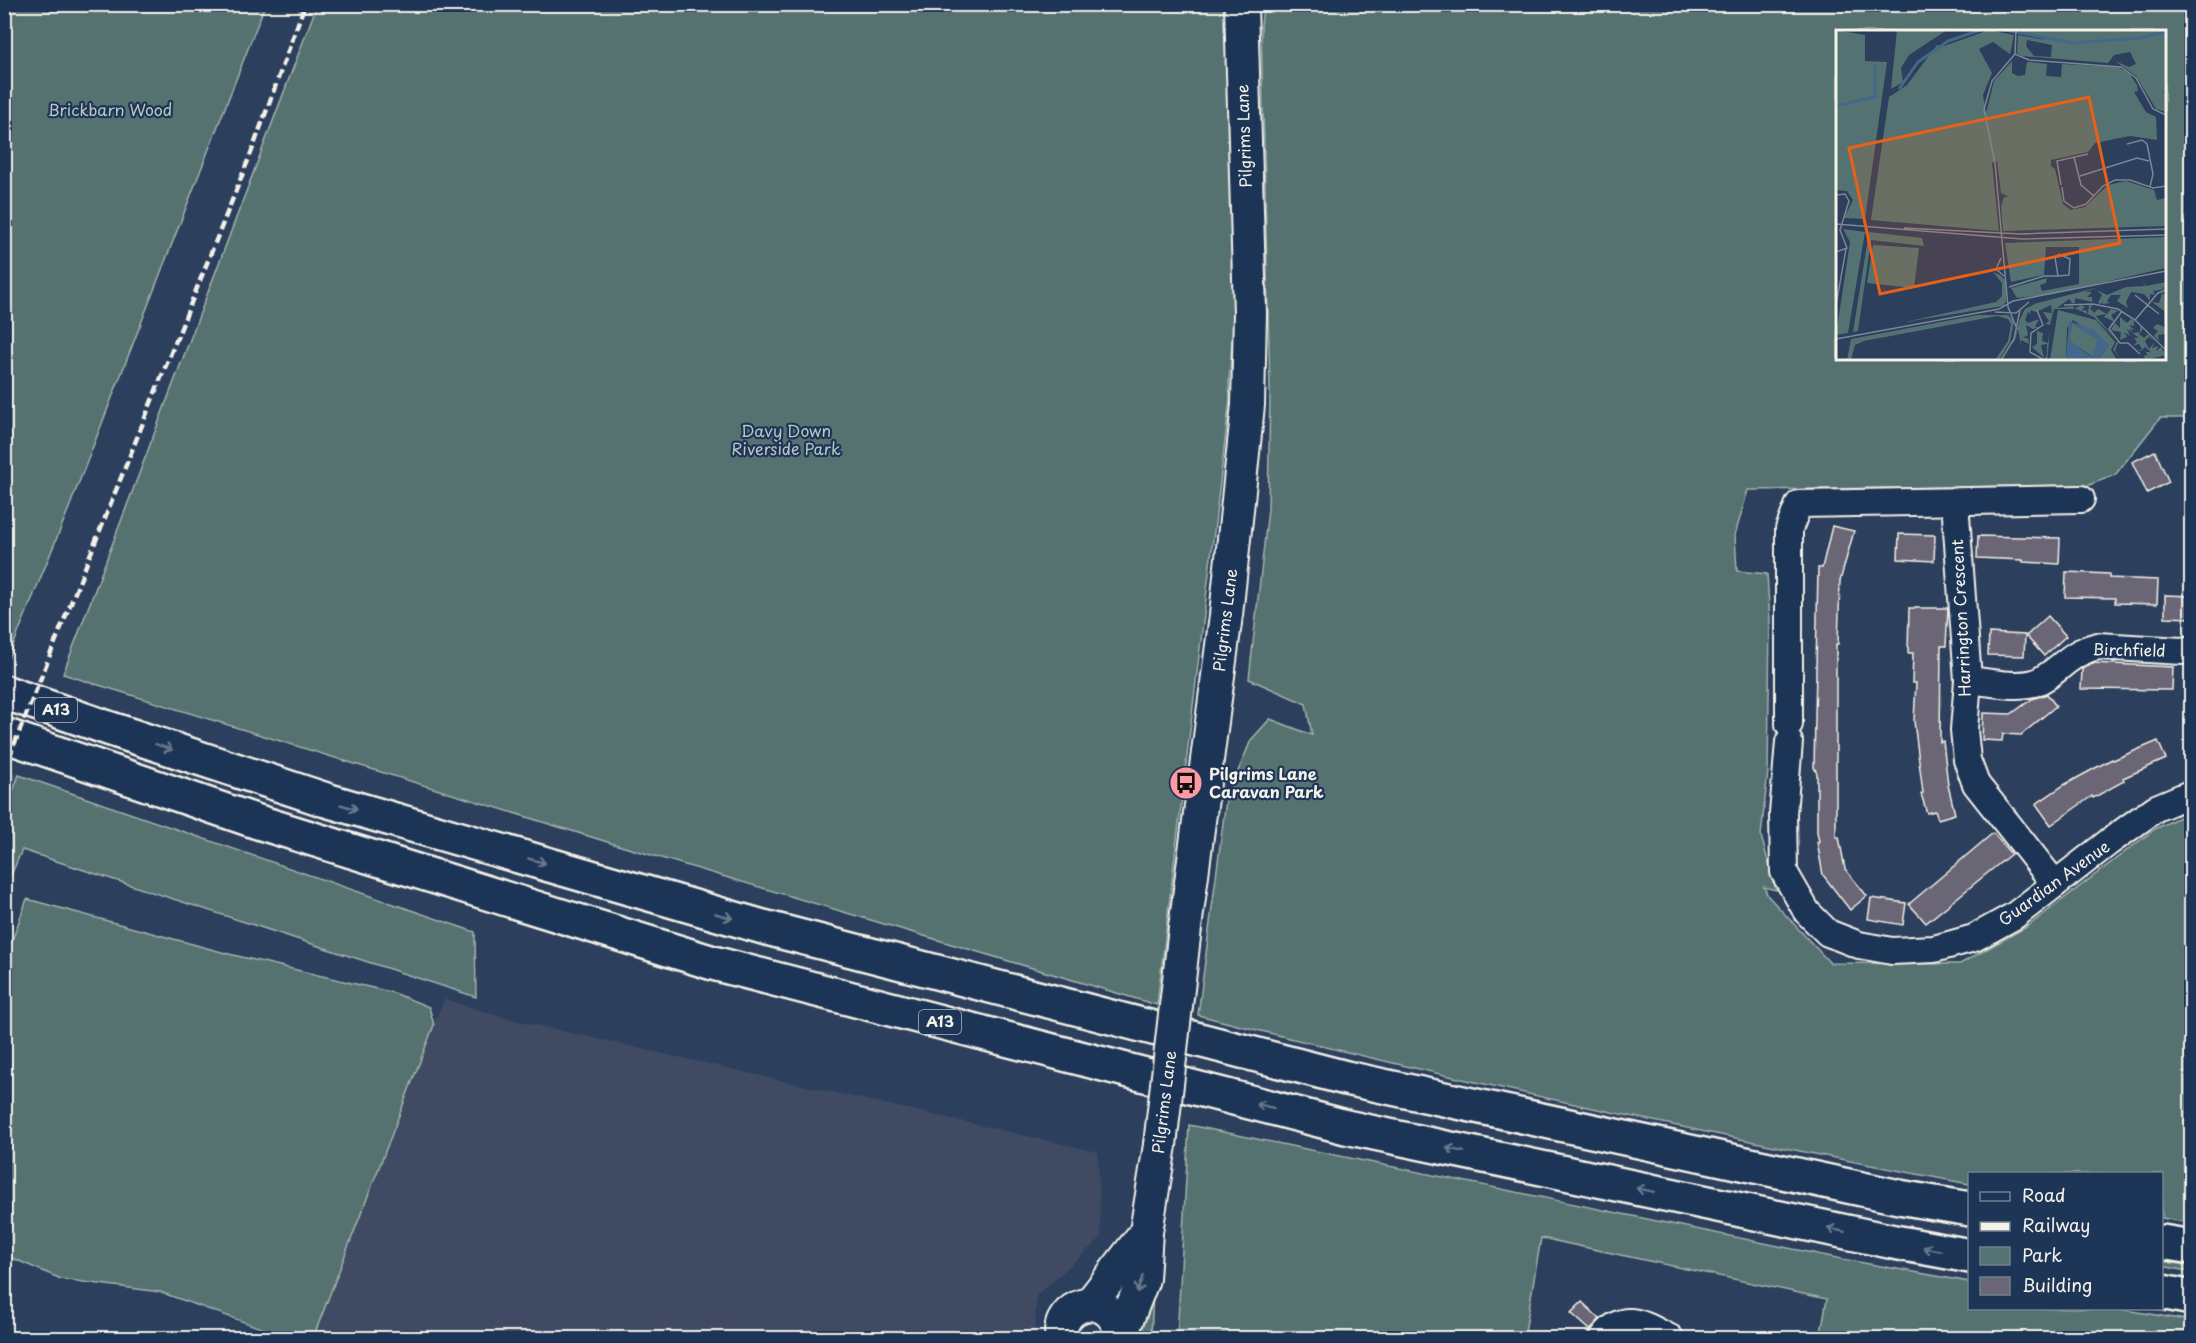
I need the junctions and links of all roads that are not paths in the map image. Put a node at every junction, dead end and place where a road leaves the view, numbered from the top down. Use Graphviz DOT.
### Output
graph roads {
  1 [pos="1241,4"];
  2 [pos="2081,499"];
  3 [pos="1954,502"];
  4 [pos="2192,649"];
  5 [pos="1968,680"];
  6 [pos="4,692"];
  7 [pos="4,735"];
  8 [pos="2192,793"];
  9 [pos="2055,884"];
  10 [pos="1968,1209"];
  11 [pos="1146,1232"];
  12 [pos="2163,1242"];
  13 [pos="2192,1247"];
  14 [pos="1968,1256"];
  15 [pos="2163,1292"];
  16 [pos="2192,1298"];
  17 [pos="1090,1304"];
  18 [pos="1120,1335"];
  19 [pos="1062,1338"];
  20 [pos="1603,1338"];
  21 [pos="1670,1338"];
  1 -- 11 [label="main road, Pilgrims Lane, bridge"];
  2 -- 3 [label="street"];
  3 -- 5 [label="street, Harrington Crescent"];
  3 -- 9 [label="street, Guardian Avenue"];
  4 -- 5 [label="street, Birchfield"];
  5 -- 9 [label="street, Harrington Crescent"];
  6 -- 10 [label="highway, A13, one-way"];
  14 -- 7 [label="highway, A13, one-way"];
  8 -- 9 [label="street, Guardian Avenue"];
  11 -- 17 [label="main road, Pilgrims Lane"];
  11 -- 18 [label="main road, Pilgrims Lane, one-way"];
  12 -- 13 [label="highway"];
  15 -- 16 [label="highway"];
  17 -- 18 [label="main road, Pilgrims Lane"];
  17 -- 19 [label="main road, Pilgrims Lane"];
  20 -- 21 [label="street"];
}
